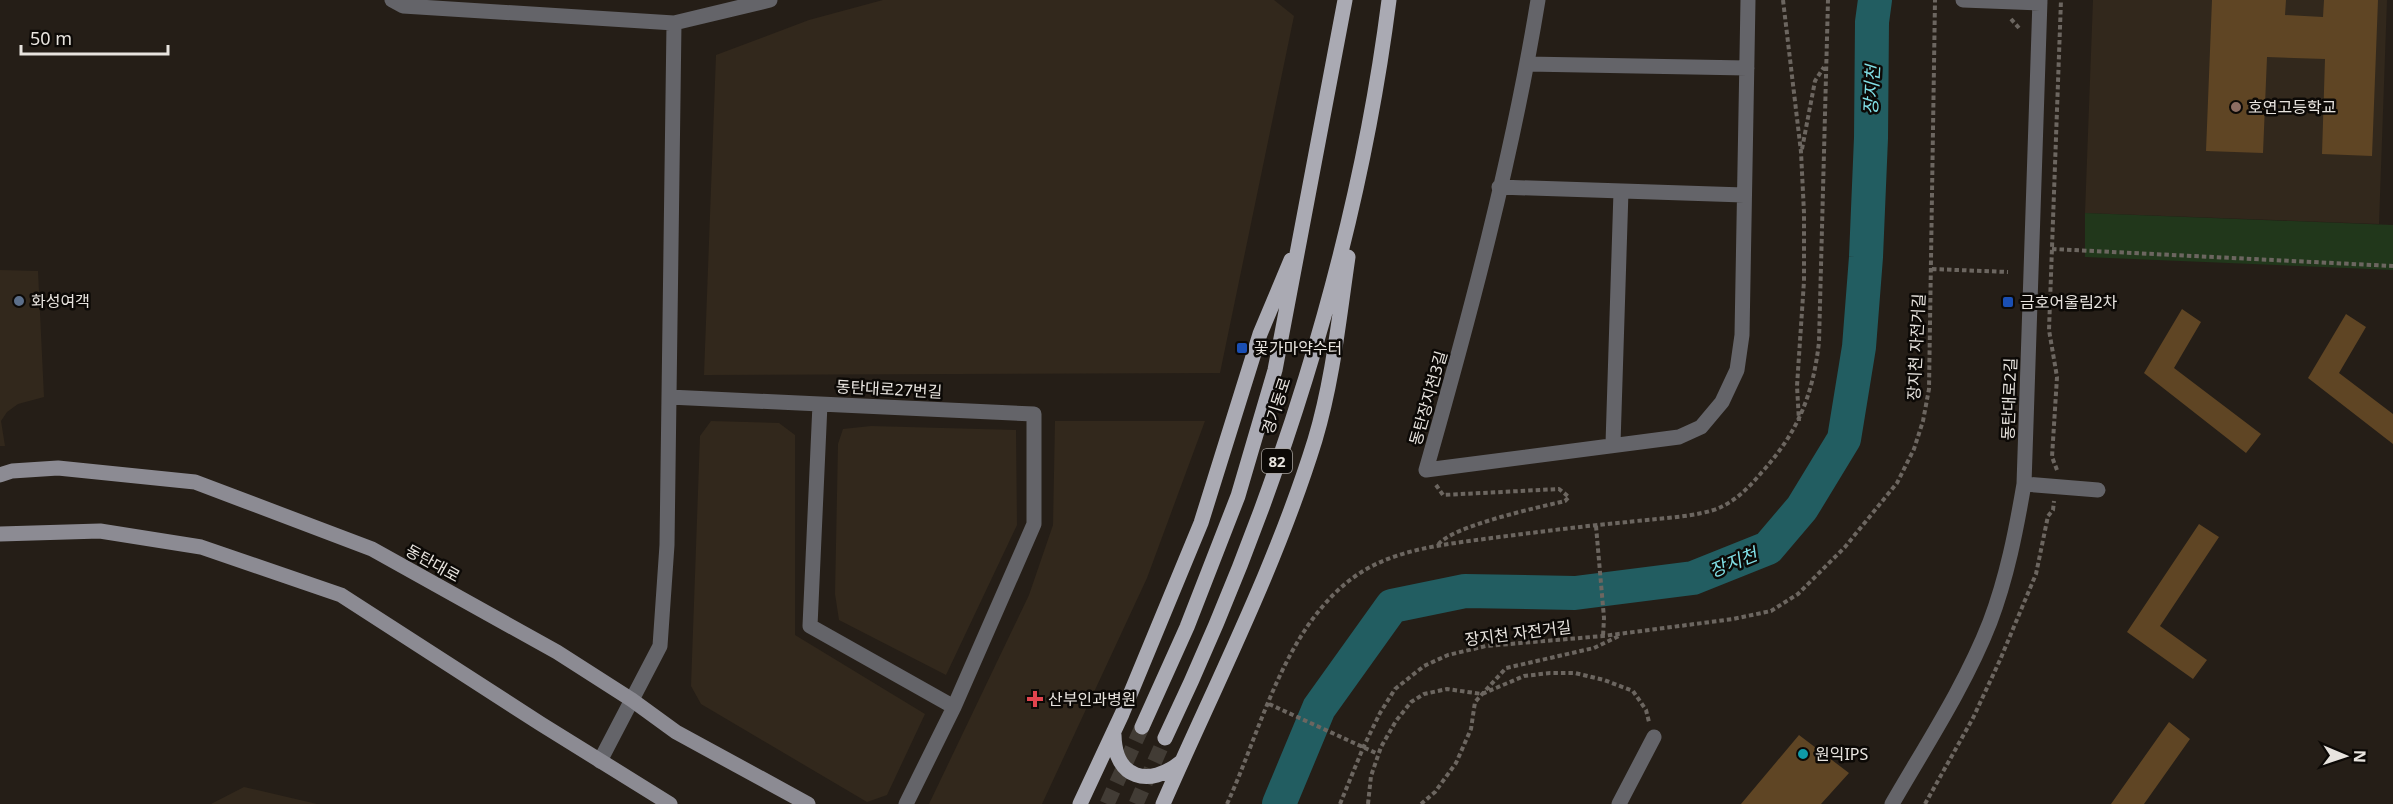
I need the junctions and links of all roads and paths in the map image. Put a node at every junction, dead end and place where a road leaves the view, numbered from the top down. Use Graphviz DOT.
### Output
graph roads {
  1 [pos="392,0"];
  2 [pos="770,0"];
  3 [pos="1345,0"];
  4 [pos="1389,0"];
  5 [pos="1538,0"];
  6 [pos="1748,0"];
  7 [pos="1784,0"];
  8 [pos="1935,0"];
  9 [pos="1963,0"];
  10 [pos="2061,0"];
  11 [pos="2040,2"];
  12 [pos="2011,19"];
  13 [pos="674,23"];
  14 [pos="2019,28"];
  15 [pos="1527,64"];
  16 [pos="1826,66"];
  17 [pos="1747,68"];
  18 [pos="1801,152"];
  19 [pos="1360,174"];
  20 [pos="1499,187"];
  21 [pos="1621,191"];
  22 [pos="1744,195"];
  23 [pos="1302,232"];
  24 [pos="2052,249"];
  25 [pos="2393,266"];
  26 [pos="1932,269"];
  27 [pos="2008,272"];
  28 [pos="669,397"];
  29 [pos="820,404"];
  30 [pos="1799,421"];
  31 [pos="1613,444"];
  32 [pos="2057,468"];
  33 [pos="1426,470"];
  34 [pos="0,475"];
  35 [pos="2024,484"];
  36 [pos="2098,489"];
  37 [pos="2053,510"];
  38 [pos="1596,526"];
  39 [pos="0,534"];
  40 [pos="1438,545"];
  41 [pos="1627,633"];
  42 [pos="1603,636"];
  43 [pos="1482,694"];
  44 [pos="632,700"];
  45 [pos="1269,704"];
  46 [pos="954,707"];
  47 [pos="1142,727"];
  48 [pos="1114,732"];
  49 [pos="1654,737"];
  50 [pos="1165,738"];
  51 [pos="1363,748"];
  52 [pos="1378,754"];
  53 [pos="600,761"];
  54 [pos="1181,762"];
  55 [pos="670,804"];
  56 [pos="808,804"];
  57 [pos="906,804"];
  58 [pos="1080,804"];
  59 [pos="1163,804"];
  60 [pos="1340,804"];
  61 [pos="1368,804"];
  62 [pos="1421,804"];
  63 [pos="1619,804"];
  64 [pos="1892,804"];
  65 [pos="1924,804"];
  1 -- 13 [label="street"];
  2 -- 13 [label="street"];
  3 -- 23 [label="main road, 경기동로 / 82"];
  4 -- 19 [label="main road, 경기동로 / 82"];
  5 -- 15 [label="street, 동탄장지천3길"];
  6 -- 17 [label="street, 동탄장지천3길"];
  7 -- 18 [label="path"];
  8 -- 26 [label="path, 장지천 자전거길"];
  9 -- 11 [label="street, 동탄대로2길"];
  10 -- 24 [label="path"];
  11 -- 35 [label="street, 동탄대로2길"];
  12 -- 14 [label="path"];
  13 -- 28 [label="street"];
  15 -- 17 [label="street"];
  15 -- 20 [label="street, 동탄장지천3길"];
  16 -- 18 [label="path"];
  17 -- 22 [label="street, 동탄장지천3길"];
  18 -- 30 [label="path"];
  19 -- 50 [label="main road, 경기동로 / 82"];
  19 -- 54 [label="main road"];
  20 -- 21 [label="street"];
  20 -- 33 [label="street, 동탄장지천3길"];
  21 -- 22 [label="street"];
  21 -- 31 [label="street"];
  22 -- 31 [label="street, 동탄장지천3길"];
  23 -- 47 [label="main road, 경기동로 / 82"];
  23 -- 48 [label="main road"];
  24 -- 25 [label="path"];
  24 -- 32 [label="path"];
  26 -- 27 [label="path"];
  26 -- 41 [label="path, 장지천 자전거길"];
  28 -- 29 [label="street"];
  28 -- 44 [label="street"];
  29 -- 46 [label="street, 동탄대로27번길"];
  29 -- 46 [label="street, 동탄대로27번길"];
  31 -- 33 [label="street, 동탄장지천3길"];
  33 -- 40 [label="path"];
  34 -- 44 [label="main road, 동탄대로"];
  35 -- 36 [label="street"];
  35 -- 64 [label="street, 동탄대로2길"];
  37 -- 65 [label="path"];
  38 -- 42 [label="path"];
  39 -- 53 [label="main road"];
  41 -- 42 [label="path, 장지천 자전거길"];
  41 -- 43 [label="path"];
  42 -- 51 [label="path, 장지천 자전거길"];
  43 -- 49 [label="path"];
  43 -- 52 [label="path"];
  43 -- 62 [label="path"];
  44 -- 53 [label="street"];
  44 -- 56 [label="main road, 동탄대로"];
  45 -- 51 [label="path"];
  46 -- 57 [label="street, 동탄대로27번길"];
  48 -- 54 [label="main road"];
  48 -- 58 [label="main road"];
  49 -- 63 [label="street"];
  51 -- 52 [label="path"];
  51 -- 60 [label="path, 장지천 자전거길"];
  52 -- 61 [label="path"];
  53 -- 55 [label="main road"];
  54 -- 59 [label="main road"];
}
